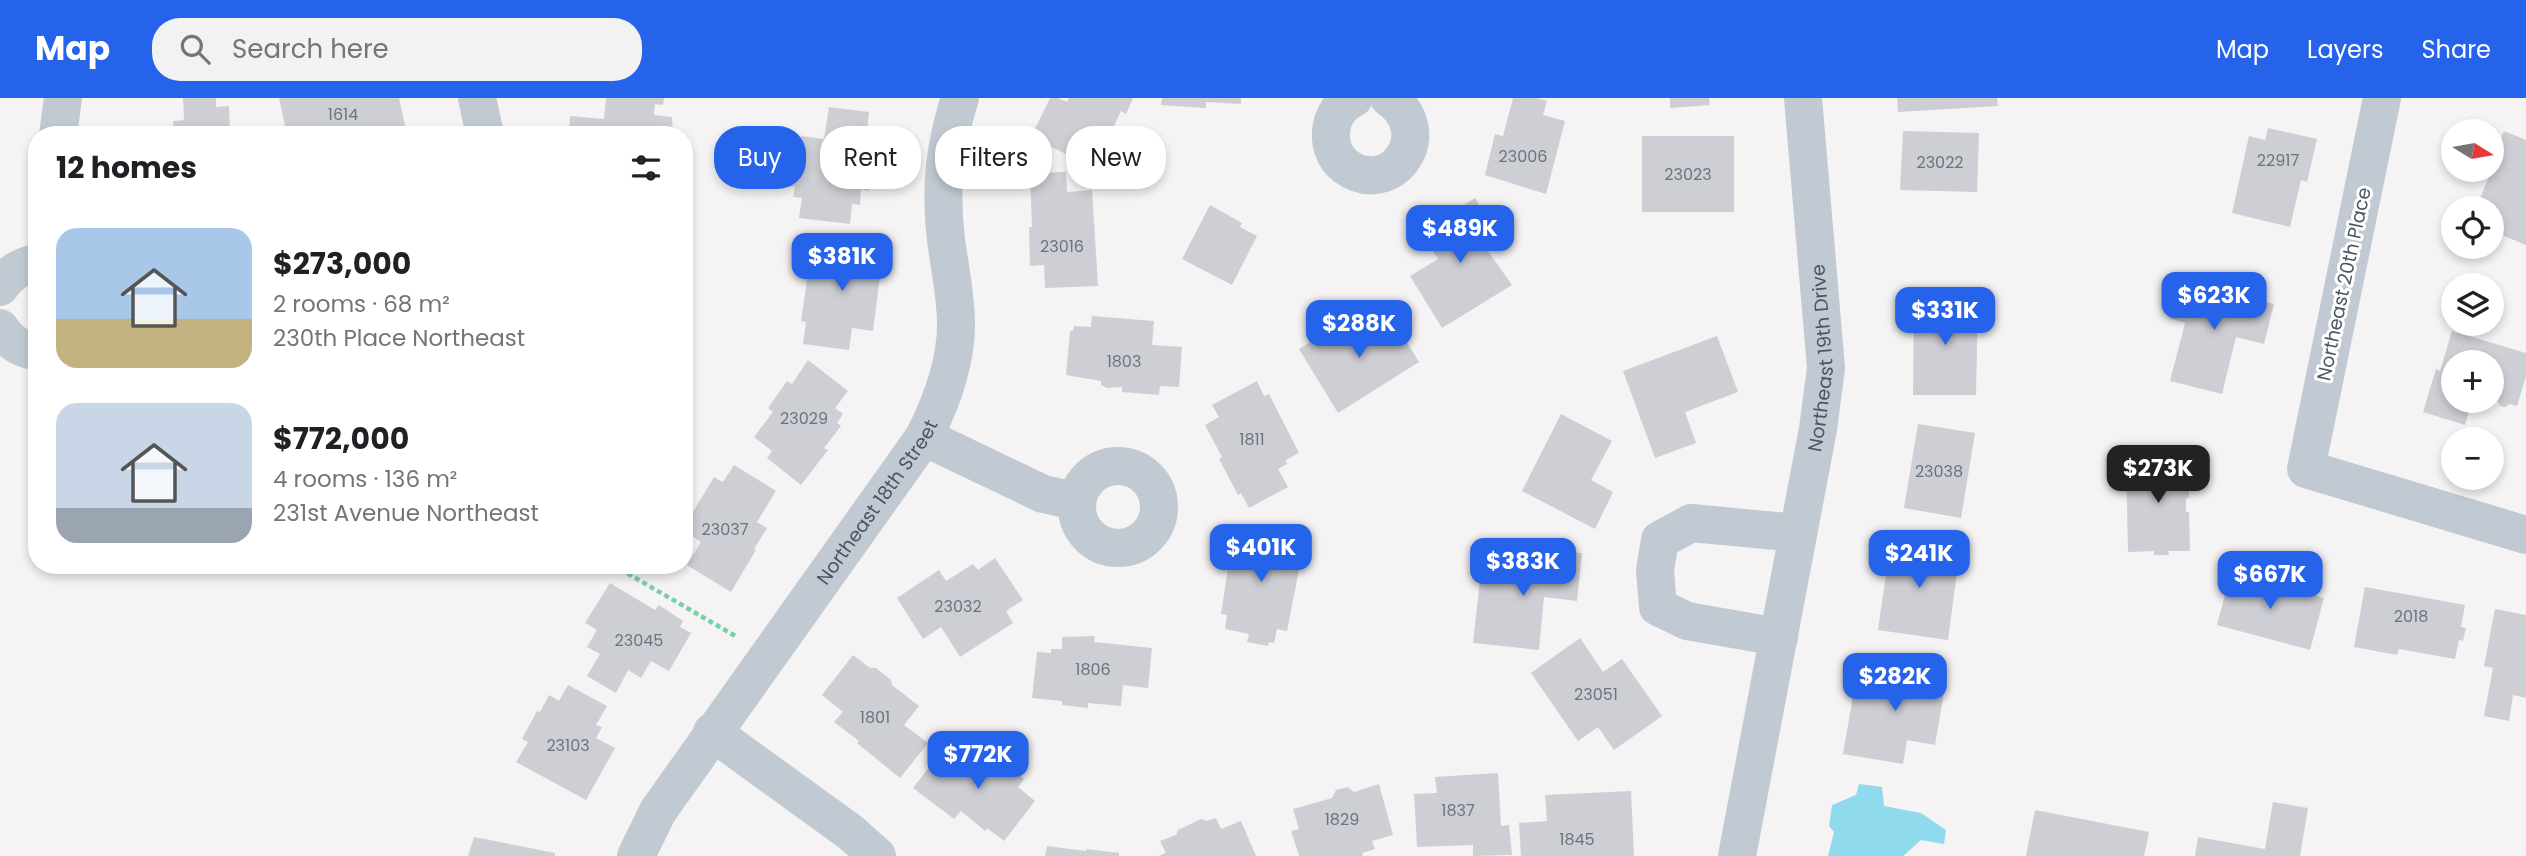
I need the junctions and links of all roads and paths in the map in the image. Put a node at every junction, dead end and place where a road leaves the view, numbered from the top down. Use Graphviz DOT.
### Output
graph roads {
  1 [pos="63,98"];
  2 [pos="477,98"];
  3 [pos="960,98"];
  4 [pos="1354,98"];
  5 [pos="1389,98"];
  6 [pos="1803,98"];
  7 [pos="2382,98"];
  8 [pos="59,126"];
  9 [pos="483,126"];
  10 [pos="28,265"];
  11 [pos="0,287"];
  12 [pos="0,328"];
  13 [pos="28,350"];
  14 [pos="924,437"];
  15 [pos="1076,500"];
  16 [pos="1798,533"];
  17 [pos="2526,535"];
  18 [pos="629,574"];
  19 [pos="1779,637"];
  20 [pos="768,654"];
  21 [pos="712,732"];
  22 [pos="636,856"];
  23 [pos="877,856"];
  24 [pos="1737,856"];
  1 -- 8 [label="street"];
  2 -- 9 [label="street"];
  3 -- 14 [label="street, Northeast 18th Street"];
  4 -- 5 [label="street"];
  6 -- 16 [label="street, Northeast 19th Drive"];
  7 -- 17 [label="street, Northeast 20th Place"];
  10 -- 11 [label="street"];
  12 -- 13 [label="street"];
  14 -- 15 [label="street"];
  14 -- 20 [label="street, Northeast 18th Street"];
  16 -- 19 [label="street, Northeast 19th Drive"];
  16 -- 19 [label="street"];
  18 -- 20 [label="path"];
  19 -- 24 [label="street, Northeast 19th Drive"];
  20 -- 21 [label="street, Northeast 18th Street"];
  21 -- 22 [label="street, Northeast 18th Street"];
  21 -- 23 [label="street"];
}
